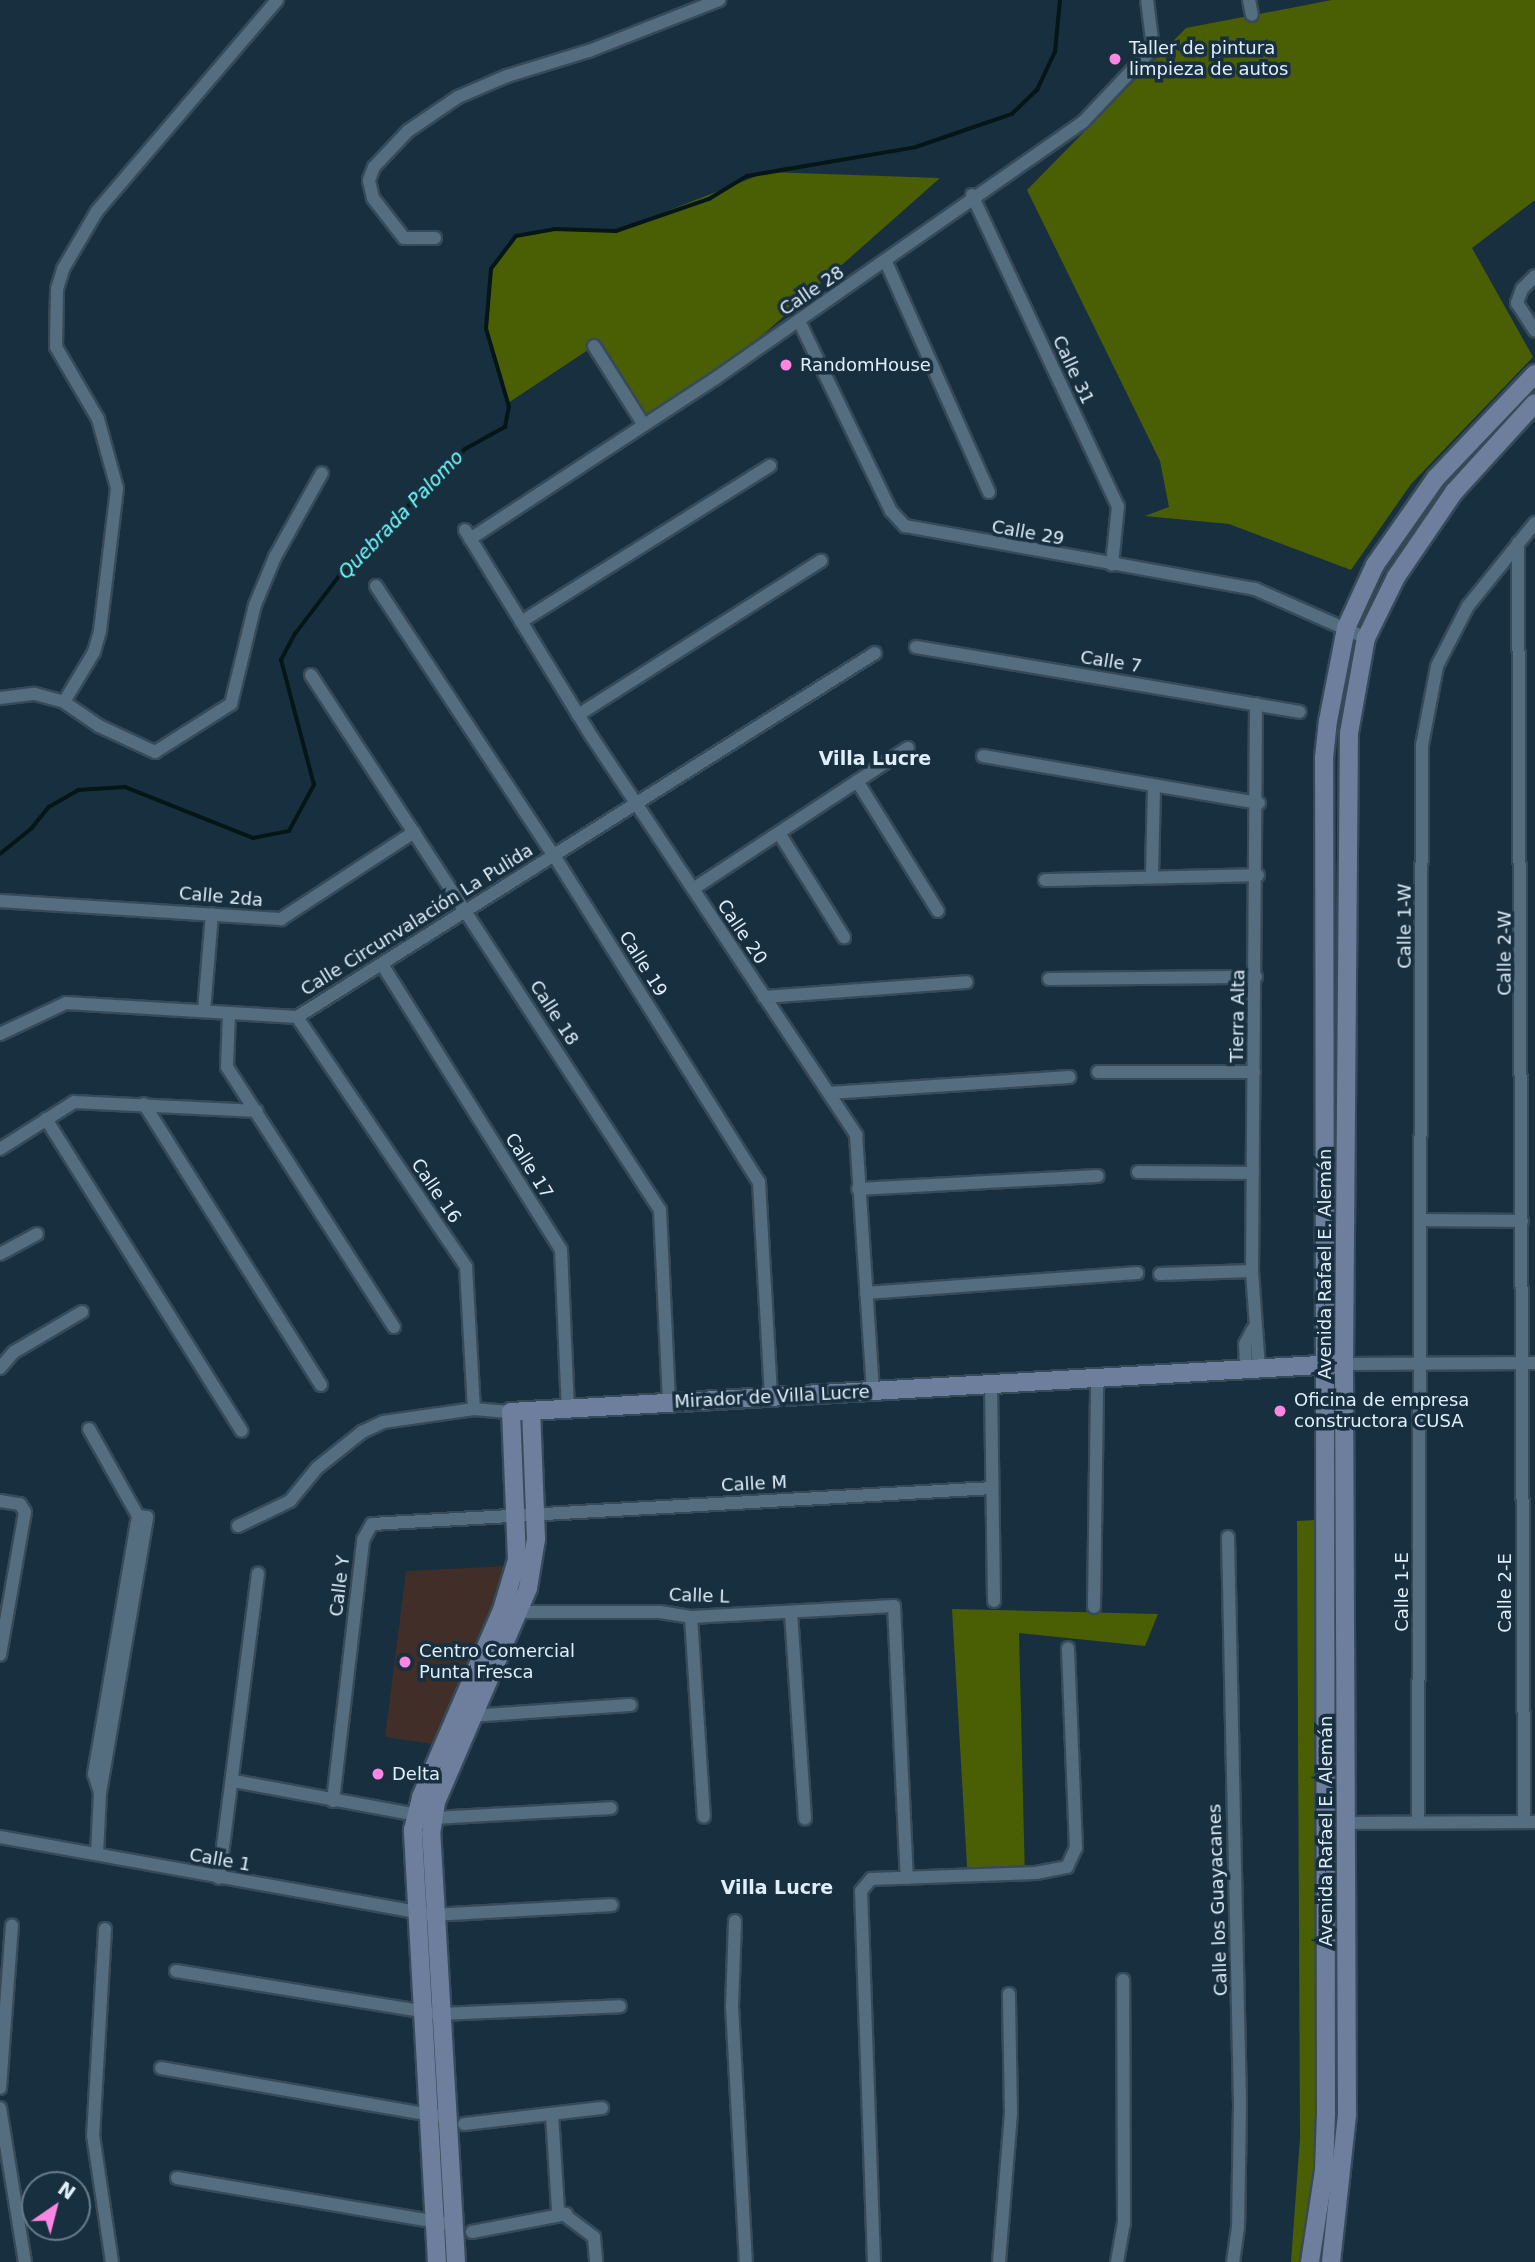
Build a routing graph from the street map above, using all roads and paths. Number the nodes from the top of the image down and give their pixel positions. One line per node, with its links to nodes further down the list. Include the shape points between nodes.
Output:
1 (277, 0): 32 (street, via 97,211 63,269 57,289 56,347 98,419 117,488 100,631 94,652)
2 (719, 0): 7 (street, via 589,51 507,76 458,97 408,131 374,167 369,180 373,198 404,238)
3 (1147, 0): 6 (street, Calle 28, via 1153,48 1083,122)
4 (1249, 0): 5 (street)
5 (1252, 15)
6 (972, 195): 8 (street, Calle 28); 23 (street, Calle 31, via 1118,506)
7 (435, 238)
8 (886, 262): 10 (street, Calle 28); 18 (street)
9 (1535, 276): 11 (street, via 1522,289 1517,303)
10 (799, 321): 15 (street, Calle 28); 23 (street, Calle 29, via 891,511 905,526)
11 (1535, 331)
12 (594, 345): 15 (street)
13 (1535, 374): 26 (main road, Avenida Rafael E. Alemán, via 1470,440 1406,516 1375,565)
14 (1535, 403): 27 (main road, Avenida Rafael E. Alemán, via 1427,528)
15 (644, 425): 20 (street, Calle 28)
16 (770, 466): 25 (street)
17 (321, 473): 32 (street, via 275,557 255,605 231,704 155,752 99,726)
18 (989, 492)
19 (1535, 523): 21 (street, Calle 1-W)
20 (467, 534): 25 (street, Calle 20)
21 (1518, 542): 48 (street, Calle 2-W); 76 (street, Calle 1-W, via 1468,606 1437,666 1422,745)
22 (821, 561): 35 (street)
23 (1112, 565): 26 (street, Calle 29, via 1255,589)
24 (376, 586): 44 (street, Calle 19)
25 (521, 622): 35 (street, Calle 20)
26 (1346, 628): 27 (street, Calle 29); 88 (main road, Avenida Rafael E. Alemán, via 1332,685 1324,758)
27 (1366, 638): 89 (main road, Avenida Rafael E. Alemán, via 1354,691 1346,778)
28 (916, 647): 33 (street, Calle 7)
29 (875, 653): 40 (street, Calle Circunvalación La Pulida)
30 (311, 675): 42 (street, Calle 18)
31 (0, 697): 32 (street, via 35,694)
32 (64, 702)
33 (1256, 704): 34 (street, Calle 7); 41 (street, Tierra Alta)
34 (1300, 712)
35 (578, 715): 40 (street, Calle 20)
36 (908, 748): 38 (street)
37 (983, 756): 39 (street)
38 (857, 781): 43 (street); 52 (street)
39 (1154, 786): 41 (street); 45 (street)
40 (635, 802): 44 (street, Calle Circunvalación La Pulida); 49 (street, Calle 20)
41 (1259, 803): 46 (street, Tierra Alta)
42 (414, 832): 51 (street, Calle 18); 53 (street, Calle 2da, via 281,919)
43 (779, 833): 49 (street); 54 (street)
44 (553, 854): 51 (street, Calle Circunvalación La Pulida); 96 (street, Calle 19, via 759,1182)
45 (1152, 875): 46 (street); 47 (street)
46 (1258, 875): 56 (street, Tierra Alta)
47 (1045, 880)
48 (1529, 886): 77 (street, Calle 2-W)
49 (693, 889): 59 (street, Calle 20)
50 (0, 901): 53 (street, Calle 2da)
51 (467, 911): 55 (street, Calle Circunvalación La Pulida); 97 (street, Calle 18, via 660,1210)
52 (938, 911)
53 (212, 914): 60 (street)
54 (844, 937)
55 (383, 967): 62 (street, Calle Circunvalación La Pulida); 99 (street, Calle 17, via 561,1250)
56 (1256, 977): 57 (street); 65 (street, Tierra Alta)
57 (1049, 979)
58 (966, 982): 59 (street)
59 (764, 997): 67 (street, Calle 20)
60 (204, 1011): 61 (street, Calle Circunvalación La Pulida); 63 (street, Calle Circunvalación La Pulida, via 65,1003)
61 (229, 1013): 62 (street, Calle Circunvalación La Pulida); 69 (street, via 227,1067)
62 (297, 1017): 98 (street, Calle 16, via 466,1267)
63 (0, 1034)
64 (1098, 1072): 65 (street)
65 (1254, 1072): 73 (street, Tierra Alta)
66 (1069, 1077): 67 (street)
67 (828, 1093): 75 (street, Calle 20, via 856,1135)
68 (144, 1104): 69 (street); 70 (street, via 74,1102); 94 (street)
69 (257, 1111): 85 (street)
70 (46, 1119): 71 (street); 103 (street)
71 (0, 1149)
72 (1138, 1172): 73 (street)
73 (1253, 1173): 80 (street, Tierra Alta)
74 (1098, 1176): 75 (street)
75 (858, 1189): 83 (street, Calle 20)
76 (1422, 1220): 77 (street); 86 (street, Calle 1-W)
77 (1522, 1221): 87 (street, Calle 2-W)
78 (37, 1234): 79 (street)
79 (0, 1254)
80 (1252, 1271): 82 (street); 91 (street, Tierra Alta)
81 (1137, 1273): 83 (street)
82 (1160, 1274)
83 (866, 1293): 95 (street, Calle 20)
84 (82, 1312): 90 (street, via 14,1352)
85 (394, 1327)
86 (1421, 1362): 87 (street); 89 (street); 128 (street, Calle 1-E)
87 (1529, 1363): 110 (street, Calle 2-E)
88 (1325, 1364): 89 (main road, Mirador de Villa Lucre); 91 (main road, Mirador de Villa Lucre); 170 (main road, Avenida Rafael E. Alemán, via 1326,2114 1324,2171)
89 (1344, 1364): 130 (main road, Avenida Rafael E. Alemán)
90 (0, 1368)
91 (1252, 1368): 92 (main road, Mirador de Villa Lucre)
92 (1097, 1378): 93 (main road, Mirador de Villa Lucre); 112 (street)
93 (991, 1384): 95 (main road, Mirador de Villa Lucre); 104 (street)
94 (321, 1385)
95 (873, 1391): 96 (main road, Mirador de Villa Lucre)
96 (771, 1397): 97 (main road, Mirador de Villa Lucre)
97 (669, 1403): 99 (main road, Mirador de Villa Lucre)
98 (474, 1409): 101 (street, Mirador de Villa Lucre); 107 (street, Mirador de Villa Lucre, via 383,1422 362,1432 317,1468 290,1501)
99 (568, 1409): 100 (main road, Mirador de Villa Lucre)
100 (531, 1411): 101 (main road, Mirador de Villa Lucre); 106 (main road)
101 (511, 1412): 106 (main road)
102 (89, 1429): 132 (street, via 138,1516 106,1736)
103 (242, 1431)
104 (992, 1488): 106 (street, Calle M); 111 (street)
105 (0, 1501): 117 (street, via 20,1504 25,1512)
106 (526, 1514): 113 (main road, via 525,1561); 122 (street, Calle Y, via 380,1522 366,1530)
107 (238, 1526)
108 (1228, 1537): 169 (street, Calle los Guayacanes, via 1240,2104)
109 (258, 1573): 121 (street)
110 (1529, 1598): 129 (street, Calle 2-E)
111 (994, 1601)
112 (1094, 1606)
113 (510, 1611): 115 (street, Calle L, via 660,1612); 119 (main road); 120 (main road)
114 (791, 1613): 115 (street, Calle L); 127 (street); 134 (street, Calle L, via 894,1606)
115 (691, 1617): 125 (street)
116 (1068, 1648): 134 (street, via 1076,1849 1067,1867 1036,1873)
117 (0, 1655)
118 (631, 1705): 119 (street)
119 (474, 1716): 120 (street); 126 (main road)
120 (455, 1717): 124 (main road)
121 (234, 1781): 122 (street); 133 (street)
122 (332, 1801): 124 (street)
123 (611, 1808): 126 (street)
124 (415, 1815): 126 (street); 136 (main road)
125 (704, 1817)
126 (434, 1818): 137 (main road)
127 (804, 1819)
128 (1418, 1822): 129 (street); 130 (street)
129 (1529, 1822)
130 (1345, 1823): 171 (main road, Avenida Rafael E. Alemán, via 1347,2115)
131 (0, 1837): 132 (street, Calle 1)
132 (97, 1854): 133 (street, Calle 1)
133 (219, 1878): 136 (street, Calle 1)
134 (907, 1878): 166 (street, via 871,1879 861,1891)
135 (612, 1905): 137 (street, Calle 1)
136 (415, 1912): 137 (street, Calle 1); 146 (main road)
137 (433, 1914): 146 (main road)
138 (735, 1921): 165 (street, via 732,2006)
139 (12, 1925): 142 (street)
140 (105, 1929): 161 (street, via 93,2135)
141 (176, 1971): 146 (street)
142 (4, 1975): 147 (street)
143 (1123, 1980): 168 (street, via 1124,2223)
144 (1009, 1994): 167 (street, via 1011,2113)
145 (620, 2006): 146 (street)
146 (432, 2014): 153 (main road); 154 (main road)
147 (1, 2054): 149 (street)
148 (160, 2068): 153 (street)
149 (0, 2088)
150 (0, 2108): 160 (street)
151 (602, 2108): 152 (street)
152 (552, 2114): 154 (street); 156 (street, via 558,2210)
153 (428, 2115): 154 (street); 157 (main road)
154 (456, 2121): 158 (main road)
155 (177, 2178): 157 (street)
156 (566, 2214): 159 (street); 164 (street, via 594,2237)
157 (435, 2222): 158 (street); 162 (main road)
158 (454, 2225): 163 (main road)
159 (472, 2232)
160 (25, 2262)
161 (112, 2262)
162 (437, 2262)
163 (456, 2262)
164 (596, 2262)
165 (746, 2262)
166 (874, 2262)
167 (999, 2262)
168 (1117, 2262)
169 (1233, 2262)
170 (1310, 2262)
171 (1331, 2262)

